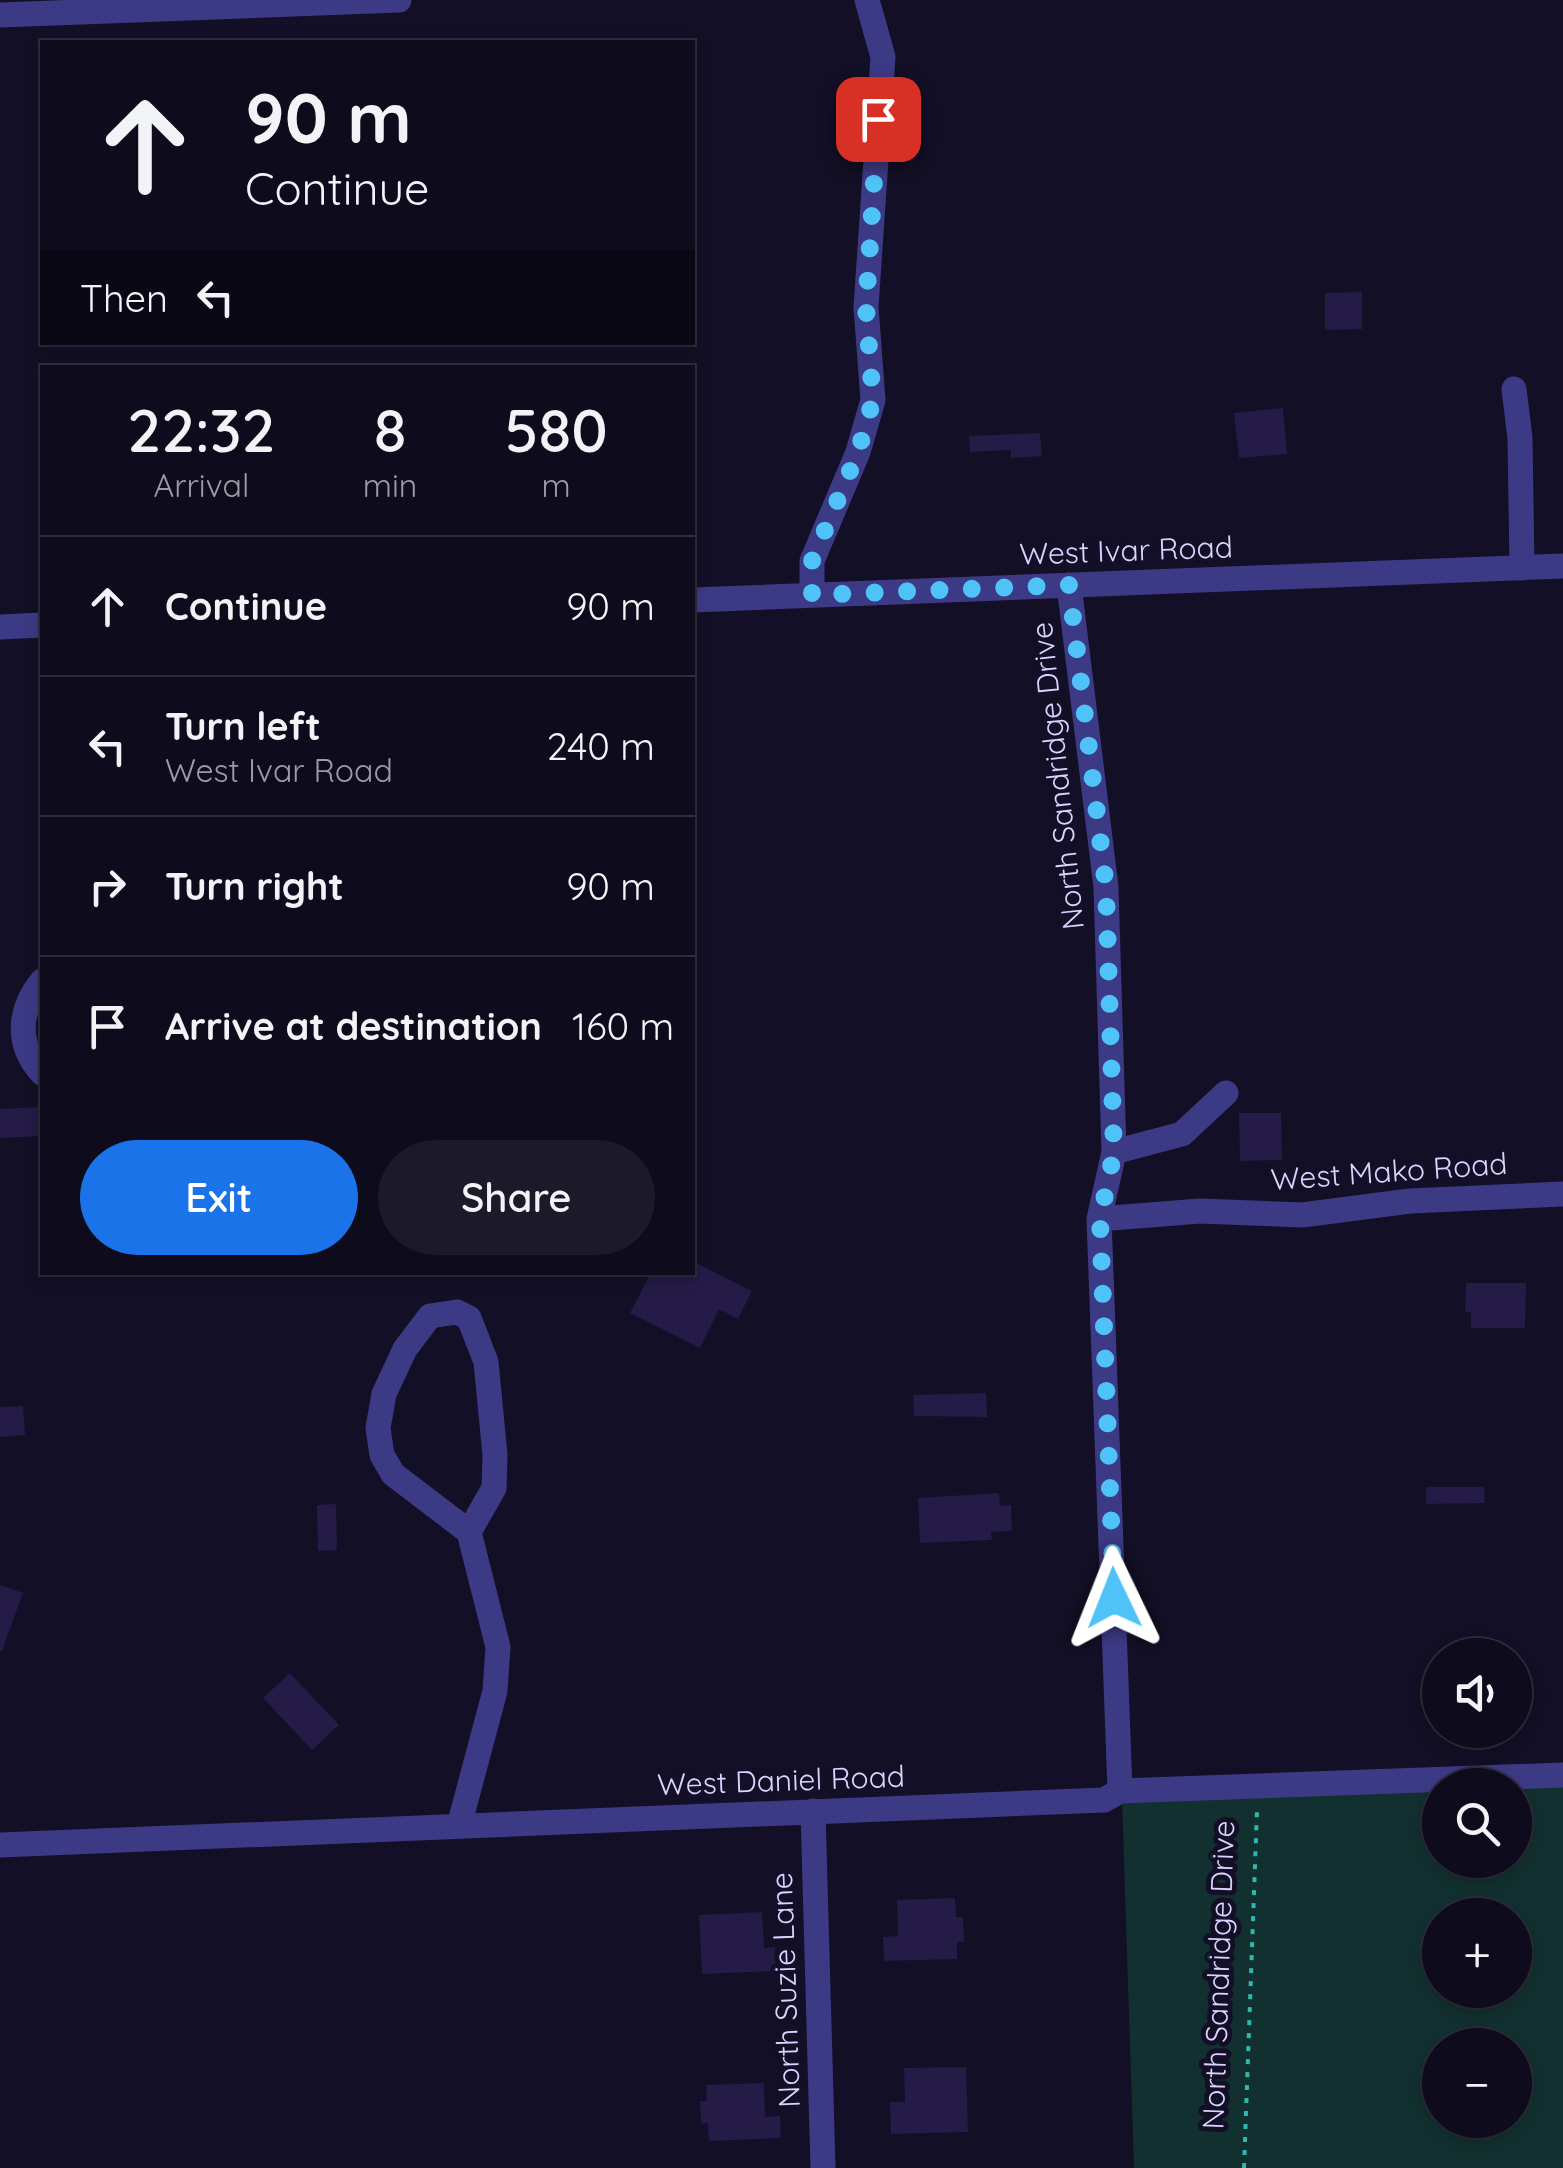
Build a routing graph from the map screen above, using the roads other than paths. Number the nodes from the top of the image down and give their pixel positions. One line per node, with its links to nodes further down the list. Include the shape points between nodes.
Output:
1 (399, 0): 3 (street)
2 (868, 0): 8 (street, via 883,57 866,307 873,400 812,561)
3 (0, 15)
4 (1514, 388): 6 (street)
5 (1563, 566): 6 (street, West Ivar Road)
6 (1522, 568): 7 (street, West Ivar Road)
7 (1069, 585): 8 (street, West Ivar Road); 15 (street, North Sandridge Drive, via 1106,887)
8 (812, 595): 9 (street, West Ivar Road)
9 (695, 600)
10 (40, 625): 11 (street)
11 (0, 626)
12 (40, 984): 13 (street, via 22,1021 24,1042)
13 (40, 1070)
14 (1226, 1094): 15 (street, via 1182,1134)
15 (1114, 1152): 17 (street, North Sandridge Drive)
16 (1563, 1194): 17 (street, West Mako Road, via 1302,1215 1200,1211)
17 (1100, 1219): 20 (street, North Sandridge Drive)
18 (469, 1532): 18 (street, via 494,1488 486,1362 468,1318 444,1311 430,1316 405,1349 384,1394 378,1428 393,1474); 22 (street, via 498,1647 494,1691)
19 (1563, 1775): 20 (street, West Daniel Road)
20 (1120, 1790): 21 (street, West Daniel Road, via 1104,1800)
21 (813, 1811): 22 (street, West Daniel Road); 24 (street, North Suzie Lane)
22 (459, 1826): 23 (street, West Daniel Road)
23 (0, 1844)
24 (823, 2168)

